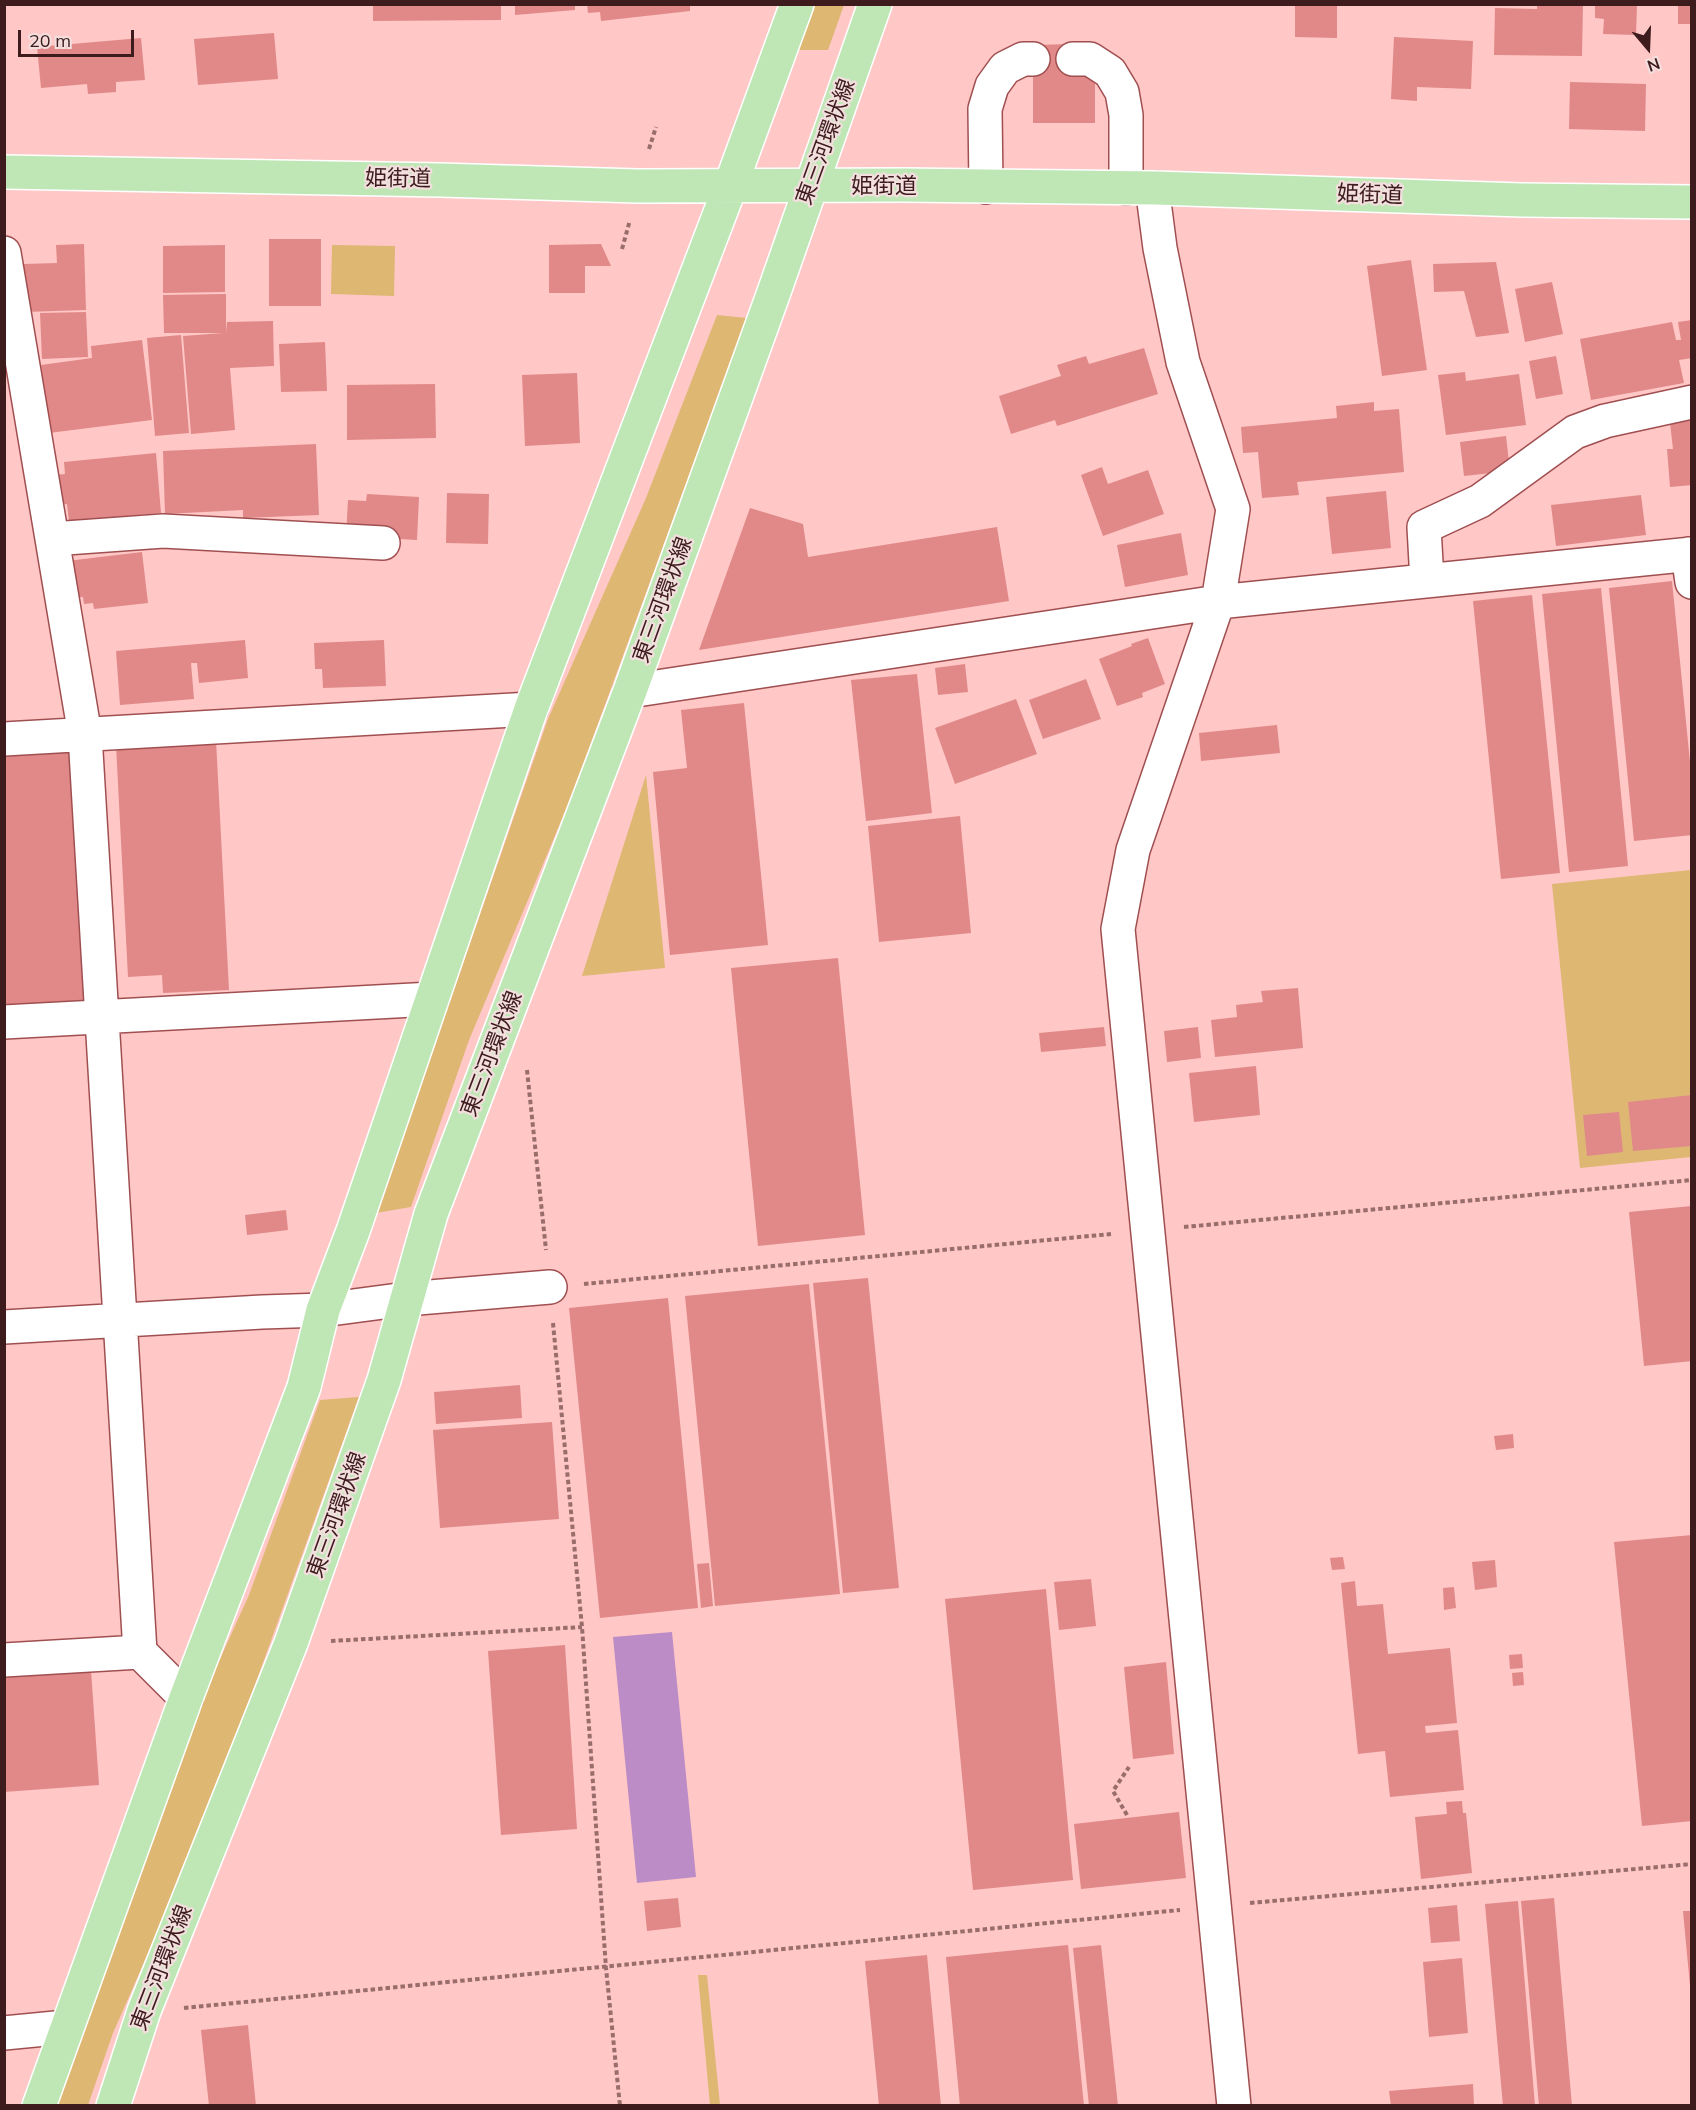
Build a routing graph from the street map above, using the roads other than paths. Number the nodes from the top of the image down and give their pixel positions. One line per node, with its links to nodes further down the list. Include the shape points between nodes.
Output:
1 (797, 4): 6 (main road)
2 (875, 4): 7 (main road, 東三河環状線)
3 (1033, 59): 8 (street, via 1023,59 1005,68 992,86 986,109)
4 (1073, 59): 9 (street, via 1089,59 1110,72 1122,92)
5 (4, 172): 6 (main road, 姫街道)
6 (730, 186): 7 (main road, 姫街道); 19 (main road)
7 (811, 186): 8 (main road, 姫街道); 18 (main road, 東三河環状線)
8 (986, 187): 9 (main road, 姫街道)
9 (1141, 188): 10 (main road, 姫街道); 17 (street, via 1154,202 1183,362 1233,509)
10 (1692, 202)
11 (4, 253): 13 (street)
12 (1692, 402): 16 (street, via 1575,432 1480,501 1424,527)
13 (52, 539): 14 (street, via 163,531); 20 (street)
14 (383, 543)
15 (1690, 563): 16 (street)
16 (1427, 581): 17 (street)
17 (1218, 602): 18 (street); 37 (street, via 1134,850 1118,929)
18 (630, 690): 26 (main road, 東三河環状線, via 431,1214)
19 (531, 709): 20 (street); 22 (main road)
20 (85, 735): 21 (street); 23 (street)
21 (4, 739)
22 (432, 999): 23 (street); 27 (main road)
23 (101, 1016): 24 (street); 28 (street)
24 (4, 1022)
25 (550, 1287): 26 (street)
26 (406, 1299): 27 (street); 36 (main road, 東三河環状線, via 384,1380 291,1643 144,2011)
27 (323, 1310): 28 (street); 32 (main road, via 304,1387)
28 (120, 1320): 29 (street); 30 (street)
29 (4, 1327)
30 (140, 1652): 31 (street); 32 (street)
31 (4, 1660)
32 (186, 1698): 33 (main road)
33 (66, 2027): 34 (street); 35 (main road)
34 (4, 2033)
35 (39, 2106)
36 (113, 2106)
37 (1234, 2106)

